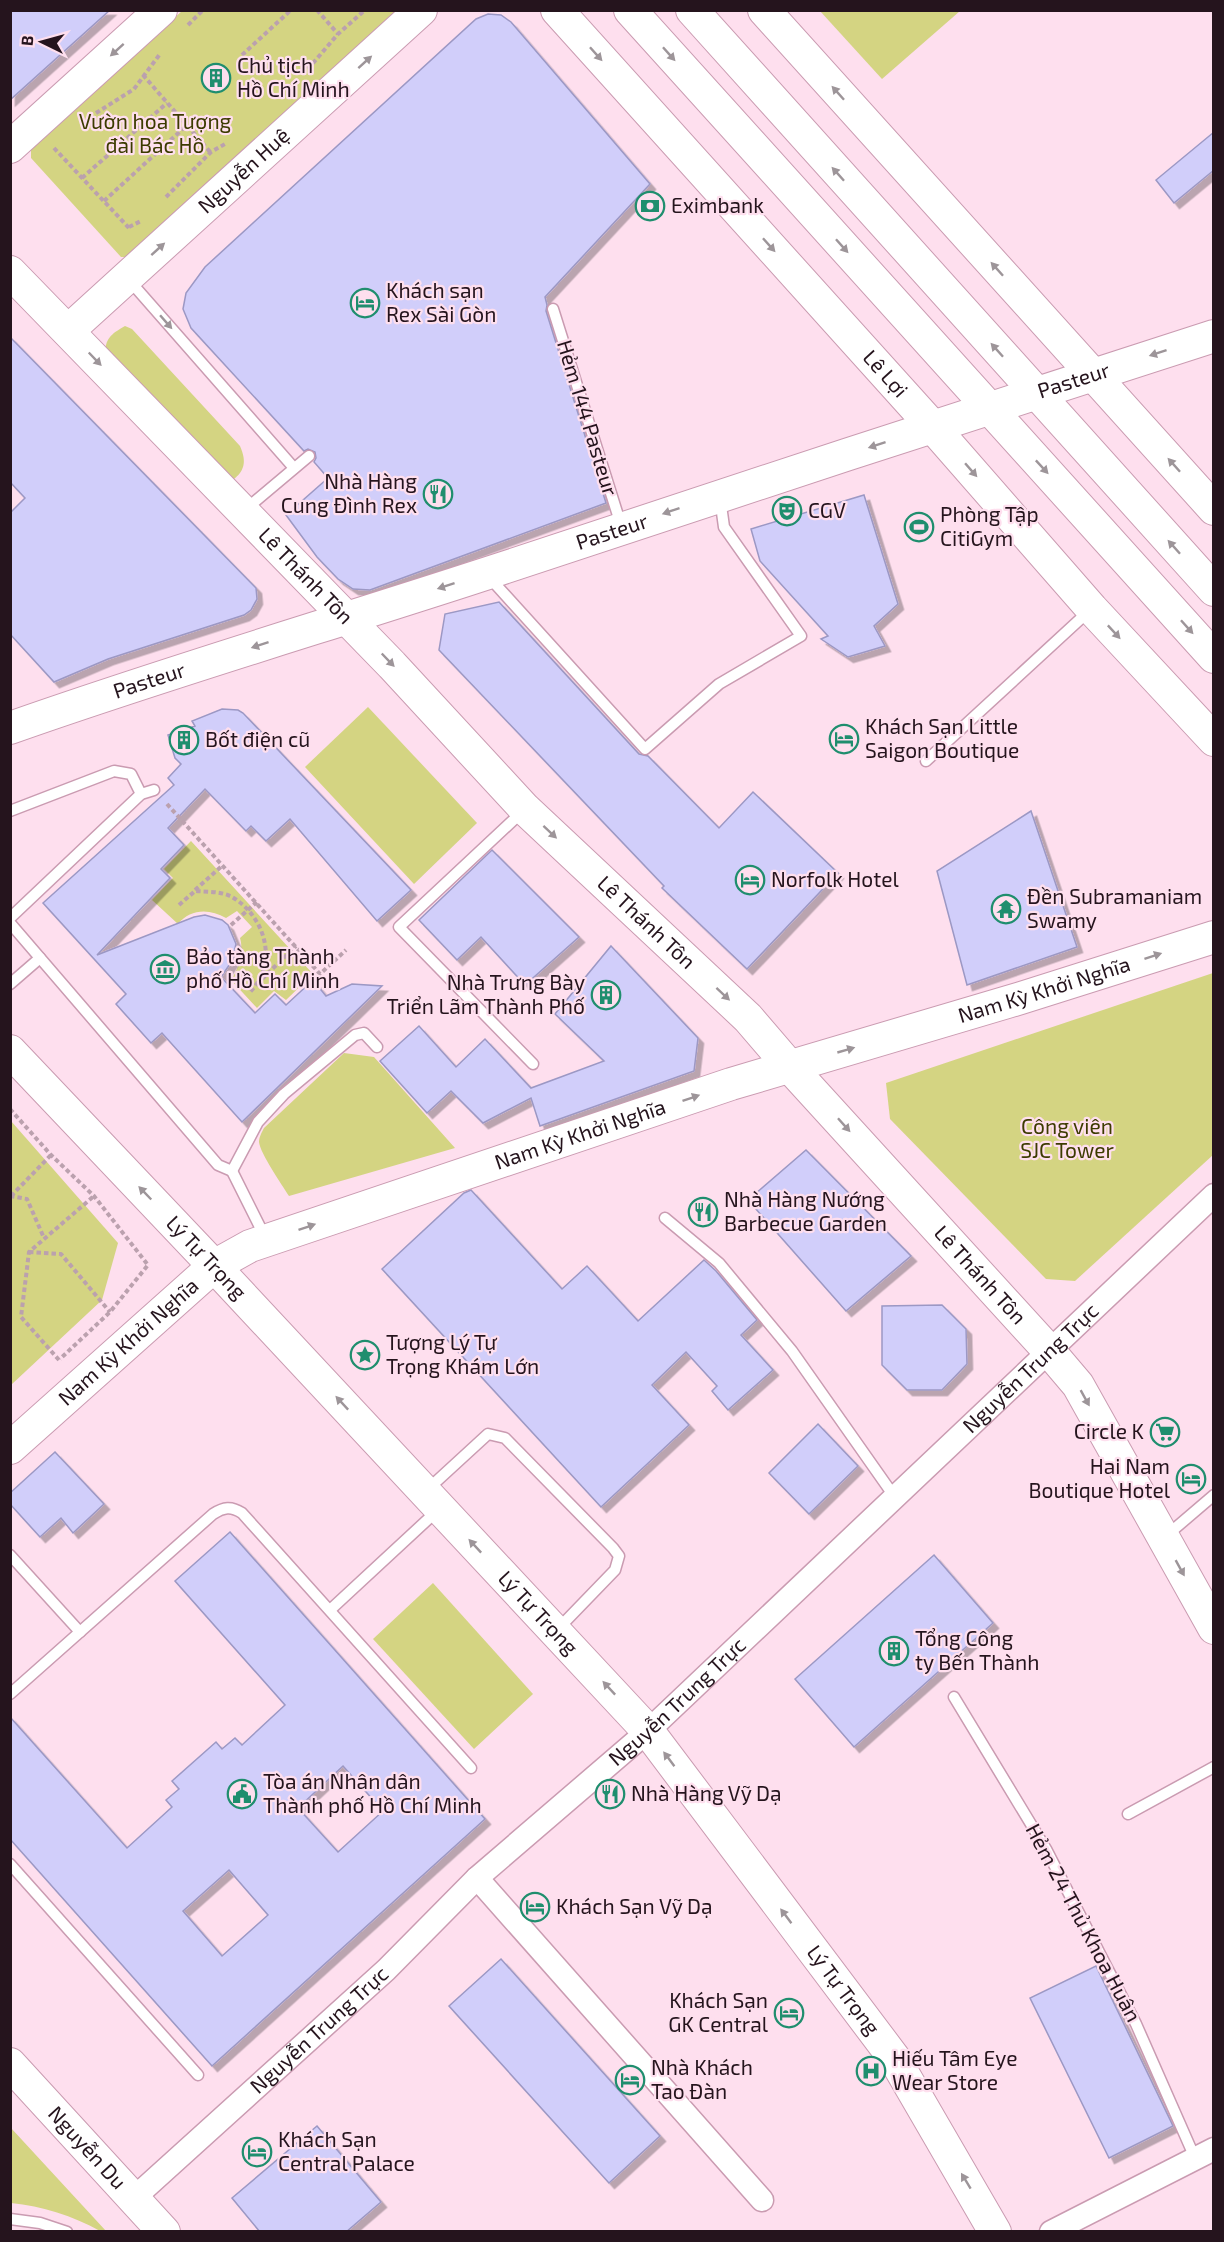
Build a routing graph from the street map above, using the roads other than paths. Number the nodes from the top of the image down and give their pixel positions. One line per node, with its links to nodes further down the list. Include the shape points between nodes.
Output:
1 (161, 10): 7 (street, one-way to 7)
2 (421, 10): 9 (street, Nguyễn Huệ, one-way to 2)
3 (557, 10): 16 (street, Lê Lợi, one-way to 16)
4 (630, 10): 15 (street, one-way to 15)
5 (692, 10): 14 (street, one-way to 5)
6 (764, 10): 13 (street, one-way to 6)
7 (10, 147)
8 (10, 272): 11 (street, Lê Thánh Tôn)
9 (127, 278): 11 (street, Nguyễn Huệ); 18 (lane, one-way to 18)
10 (553, 309): 22 (lane, Hẻm 144 Pasteur)
11 (68, 331): 21 (street, Lê Thánh Tôn, one-way to 21)
12 (1214, 336): 13 (street, Pasteur, one-way to 13)
13 (1093, 374): 14 (street, Pasteur); 20 (street, one-way to 13)
14 (1036, 394): 15 (street, Pasteur); 24 (street, one-way to 14)
15 (988, 408): 16 (street, Pasteur); 27 (street, one-way to 27)
16 (932, 426): 19 (street, Pasteur, one-way to 19); 25 (street, Lê Lợi, one-way to 25)
17 (309, 456): 18 (lane)
18 (294, 468): 21 (lane)
19 (719, 495): 22 (street, Pasteur, one-way to 22); 23 (lane, via 724,527 801,636 719,684 645,749)
20 (1214, 509)
21 (243, 512): 26 (street, Lê Thánh Tôn)
22 (622, 528): 23 (street, Pasteur)
23 (486, 573): 26 (street, Pasteur, one-way to 26)
24 (1214, 590)
25 (1092, 609): 29 (street, Lê Lợi, one-way to 29); 30 (lane)
26 (347, 618): 28 (street, Pasteur, one-way to 28); 33 (street, Lê Thánh Tôn, one-way to 33)
27 (1214, 657)
28 (10, 728)
29 (1214, 740)
30 (927, 761)
31 (154, 790): 32 (lane)
32 (141, 794): 34 (lane, via 131,774 114,771); 35 (lane)
33 (525, 809): 42 (lane, via 399,927); 43 (street, Lê Thánh Tôn, one-way to 43, via 748,1018)
34 (10, 811)
35 (10, 918)
36 (10, 923): 38 (lane)
37 (1214, 937): 43 (street, Nam Kỳ Khởi Nghĩa, one-way to 37)
38 (40, 958): 39 (lane); 44 (lane, via 218,1165)
39 (10, 984)
40 (377, 1047): 44 (lane, via 364,1033 355,1035 284,1095 258,1122)
41 (10, 1051): 48 (street, Lý Tự Trọng, one-way to 41)
42 (532, 1064)
43 (790, 1067): 47 (street, Nam Kỳ Khởi Nghĩa, one-way to 43); 49 (street, Lê Thánh Tôn, one-way to 49)
44 (232, 1171): 47 (lane)
45 (1214, 1195): 49 (street, Nguyễn Trung Trực)
46 (665, 1218): 52 (lane, via 719,1263 792,1351)
47 (267, 1240): 48 (street, Nam Kỳ Khởi Nghĩa)
48 (214, 1266): 50 (street, Nam Kỳ Khởi Nghĩa); 53 (street, Lý Tự Trọng, one-way to 48)
49 (1050, 1352): 52 (street, Nguyễn Trung Trực); 54 (street, Lê Thánh Tôn, one-way to 54, via 1078,1385)
50 (10, 1448)
51 (1214, 1495): 54 (lane)
52 (894, 1496): 62 (street, Nguyễn Trung Trực)
53 (433, 1500): 56 (lane); 58 (street, Lý Tự Trọng, one-way to 53); 58 (lane, via 488,1434 505,1438 613,1548 619,1556 615,1570)
54 (1163, 1539): 57 (street, Lê Thánh Tôn, one-way to 57)
55 (10, 1555): 59 (lane)
56 (330, 1610): 59 (lane, via 242,1513 223,1508); 64 (lane)
57 (1213, 1624)
58 (556, 1631): 62 (street, Lý Tự Trọng, one-way to 58)
59 (80, 1632): 60 (lane)
60 (10, 1694)
61 (954, 1697): 70 (lane, Hẻm 24 Thủ Khoa Huân, via 1046,1849)
62 (648, 1731): 67 (street, Nguyễn Trung Trực); 76 (street, Lý Tự Trọng, one-way to 62, via 894,2058)
63 (1214, 1767): 65 (lane)
64 (471, 1768)
65 (1128, 1814)
66 (10, 1864): 69 (lane)
67 (477, 1878): 71 (street, Nguyễn Trung Trực, via 386,1970); 72 (street)
68 (10, 2064): 71 (street, Nguyễn Du)
69 (198, 2075)
70 (1204, 2154): 77 (street)
71 (134, 2199): 75 (street, Nguyễn Du)
72 (762, 2200)
73 (10, 2219): 74 (lane)
74 (67, 2232)
75 (164, 2232)
76 (995, 2232)
77 (1051, 2232)

